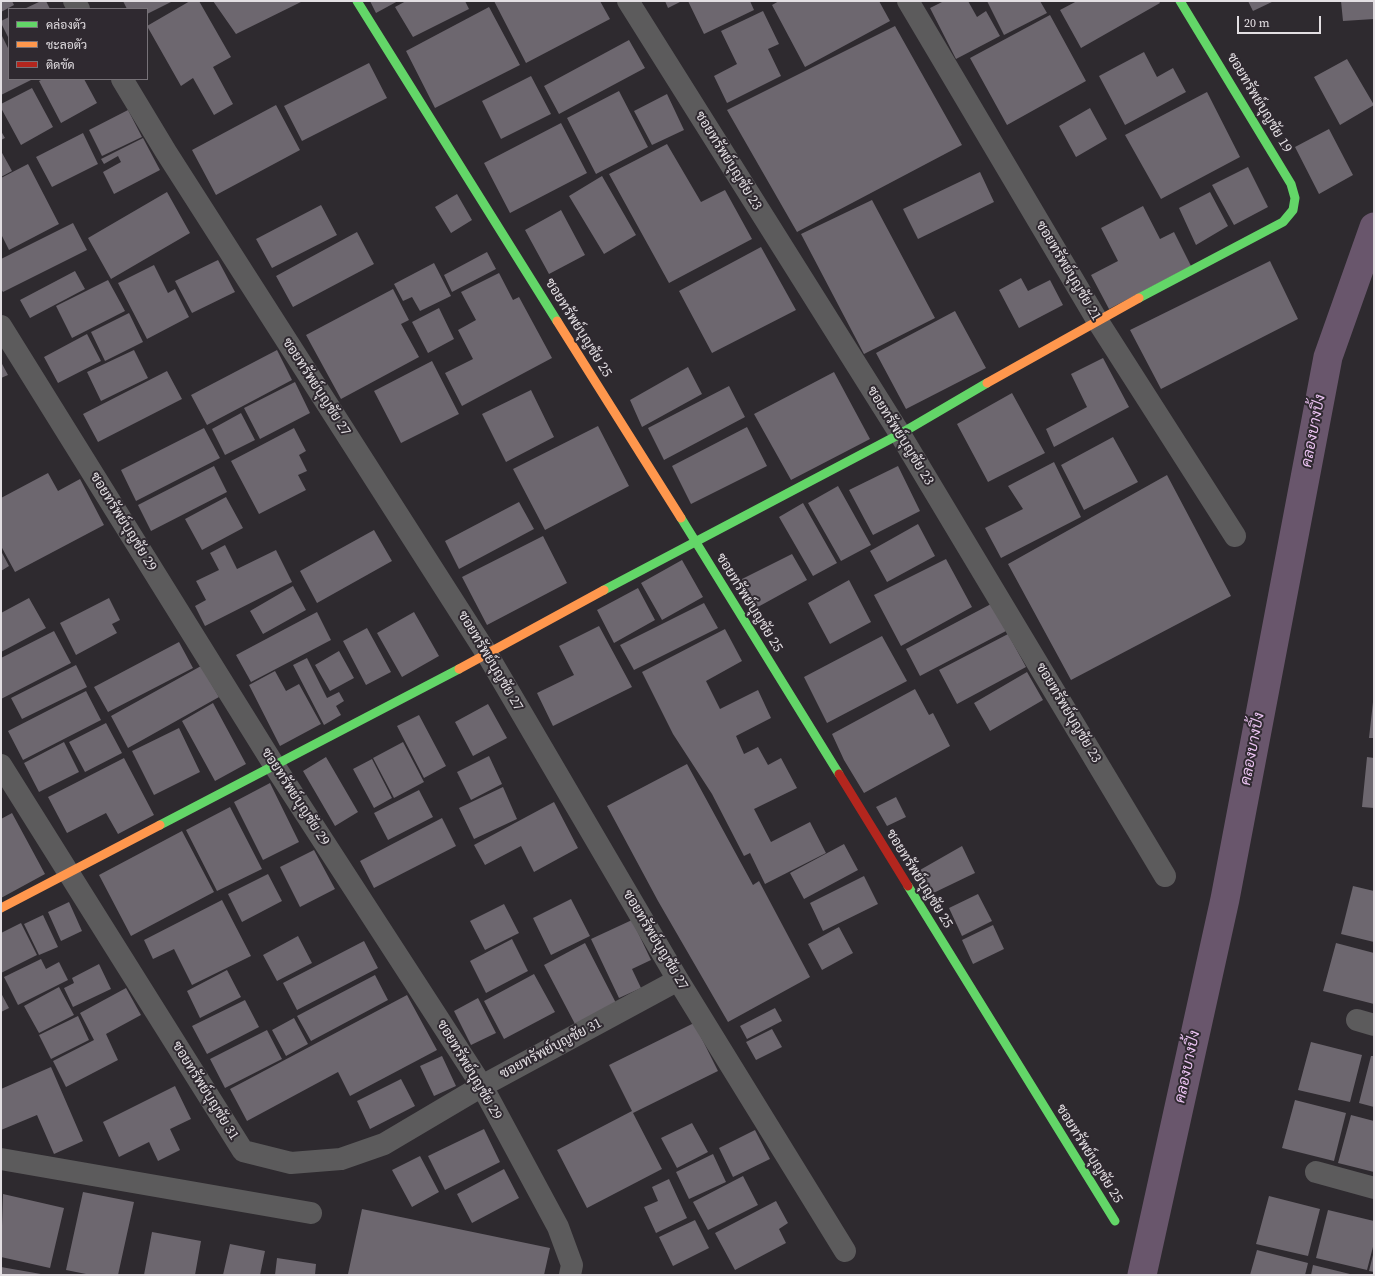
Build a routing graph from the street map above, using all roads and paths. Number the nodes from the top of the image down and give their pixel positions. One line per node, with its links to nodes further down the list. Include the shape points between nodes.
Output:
1 (357, 1): 10 (street, ซอยทรัพย์บุญชัย 25)
2 (628, 1): 8 (street, ซอยทรัพย์บุญชัย 23)
3 (908, 1): 6 (street, ซอยทรัพย์บุญชัย 21)
4 (1180, 1): 6 (street, ซอยทรัพย์บุญชัย 19, via 1291,184 1295,198 1292,210 1282,222)
5 (123, 80): 11 (street, ซอยทรัพย์บุญชัย 27)
6 (1097, 320): 8 (street); 9 (street, ซอยทรัพย์บุญชัย 21)
7 (1, 326): 12 (street, ซอยทรัพย์บุญชัย 29)
8 (900, 434): 10 (street); 15 (street, ซอยทรัพย์บุญชัย 23)
9 (1234, 536)
10 (695, 541): 11 (street); 23 (street, ซอยทรัพย์บุญชัย 25)
11 (487, 654): 12 (street); 17 (street, ซอยทรัพย์บุญชัย 27)
12 (274, 764): 14 (street); 18 (street, ซอยทรัพย์บุญชัย 29)
13 (1, 765): 14 (street, ซอยทรัพย์บุญชัย 31)
14 (68, 872): 16 (street); 18 (street, ซอยทรัพย์บุญชัย 31, via 243,1151 291,1163 341,1160 384,1144)
15 (1165, 876)
16 (1, 908)
17 (678, 980): 18 (street, ซอยทรัพย์บุญชัย 31); 24 (street, ซอยทรัพย์บุญชัย 27)
18 (482, 1086): 25 (street, ซอยทรัพย์บุญชัย 29, via 558,1227 572,1265)
19 (1, 1159): 22 (street)
20 (1316, 1172): 21 (street)
21 (1374, 1188)
22 (311, 1213)
23 (1115, 1221)
24 (845, 1251)
25 (570, 1275)

